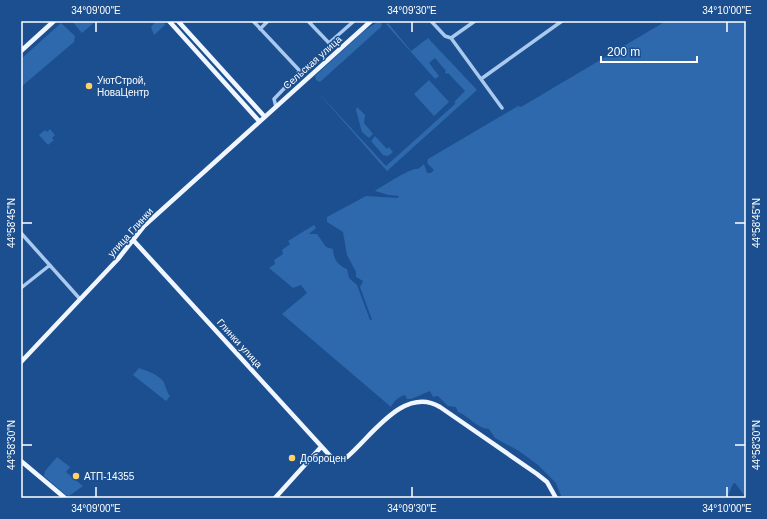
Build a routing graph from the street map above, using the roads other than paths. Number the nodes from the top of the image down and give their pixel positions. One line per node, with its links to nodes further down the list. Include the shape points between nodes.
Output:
1 (54, 21): 14 (main road)
2 (169, 21): 19 (main road)
3 (178, 21): 18 (main road)
4 (253, 21): 12 (street)
5 (268, 21): 12 (street)
6 (308, 21): 7 (street, via 329,43)
7 (354, 21)
8 (371, 21): 16 (main road, Сельская улица)
9 (431, 21): 13 (street, via 445,36)
10 (475, 21): 13 (street)
11 (562, 21): 15 (street)
12 (260, 29): 16 (street, via 299,70 274,99)
13 (451, 38): 15 (street)
14 (21, 51)
15 (481, 79): 17 (street)
16 (276, 106): 18 (main road, Сельская улица)
17 (502, 108)
18 (264, 116): 19 (main road, улица Глинки)
19 (259, 121): 21 (main road, улица Глинки, via 144,226)
20 (21, 233): 22 (street)
21 (134, 241): 24 (main road, улица Глинки); 26 (main road, Глинки улица)
22 (50, 265): 23 (street); 24 (street)
23 (21, 288)
24 (80, 299): 25 (main road, улица Глинки)
25 (21, 362)
26 (320, 447): 29 (main road); 30 (main road, Глинки улица, via 332,458 339,460 347,457 397,410 413,402 426,402 440,407 537,474 547,482)
27 (21, 461): 28 (main road)
28 (65, 498)
29 (275, 498)
30 (556, 498)

